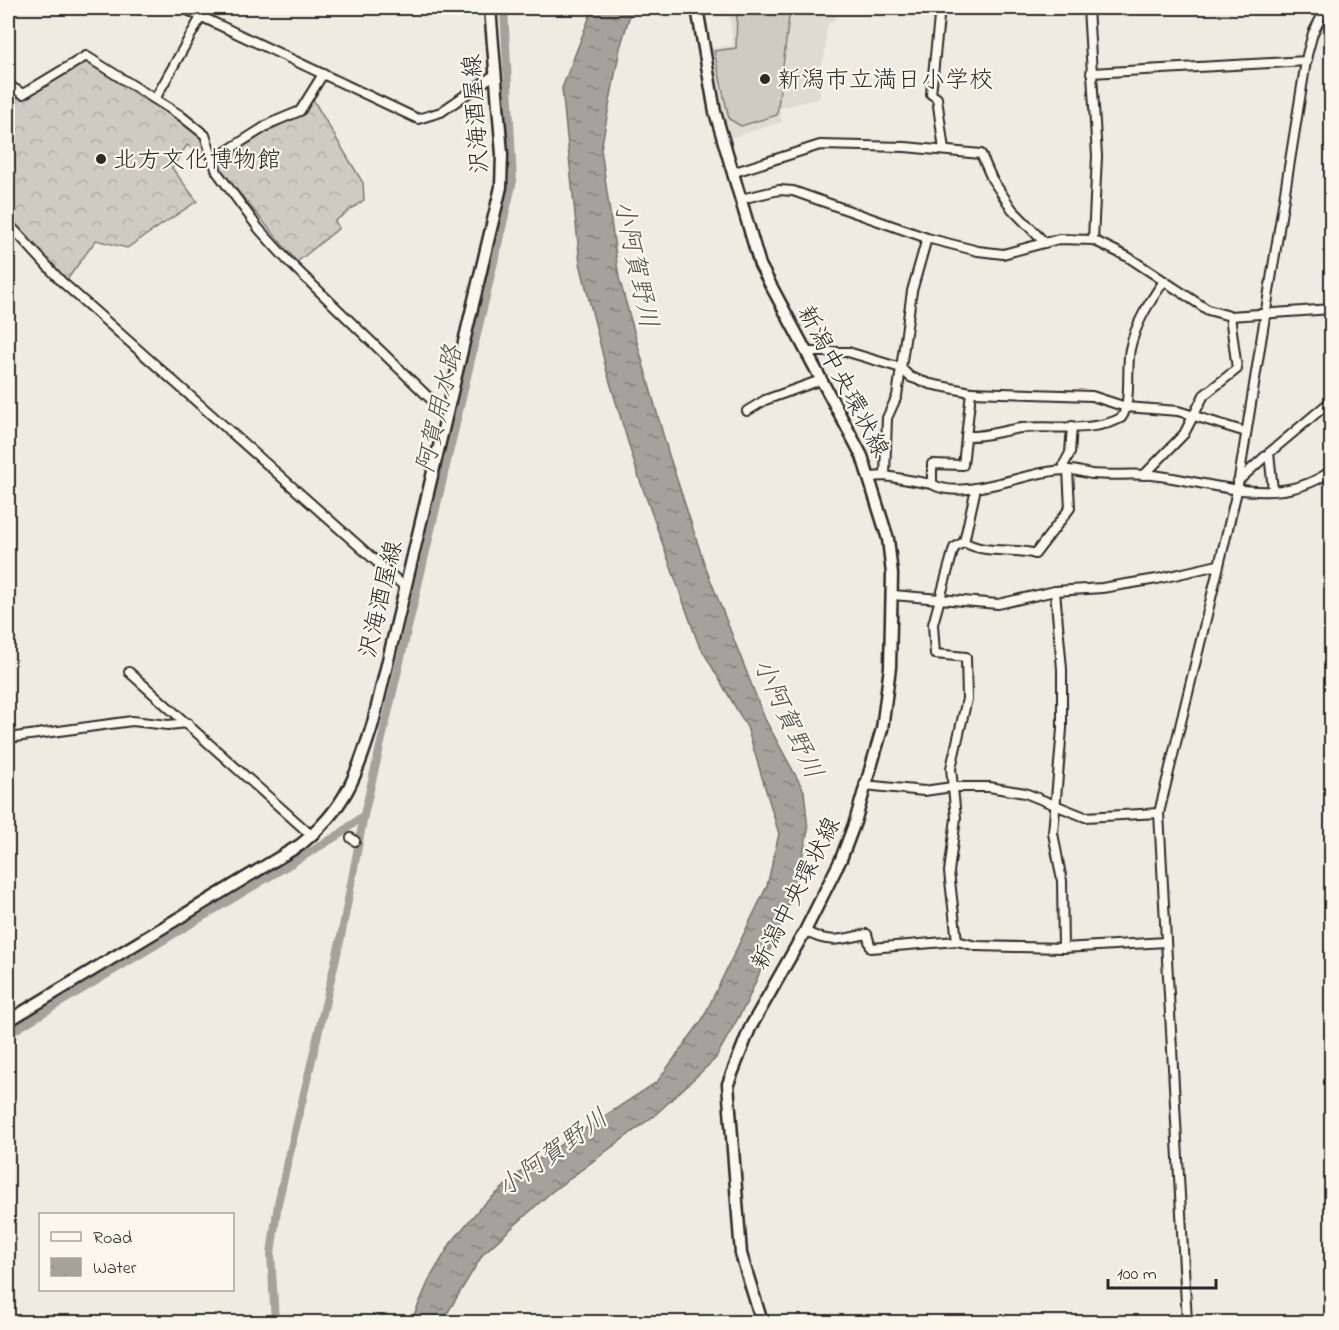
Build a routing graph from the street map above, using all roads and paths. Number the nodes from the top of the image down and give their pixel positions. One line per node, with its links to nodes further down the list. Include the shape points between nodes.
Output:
1 (183, 8): 9 (street)
2 (206, 8): 9 (street)
3 (490, 8): 13 (main road, 沢海酒屋線)
4 (697, 8): 18 (main road, 新潟中央環状線, via 715,112)
5 (940, 8): 16 (street, via 931,94 937,98)
6 (1061, 8): 7 (street)
7 (1088, 8): 11 (street)
8 (1326, 8): 10 (street, via 1313,33)
9 (202, 16): 12 (street); 15 (street)
10 (1306, 61): 11 (street); 26 (street)
11 (1091, 73): 22 (street, via 1097,156)
12 (323, 74): 13 (street, via 418,119 441,112); 17 (street, via 300,111 271,123)
13 (494, 75): 35 (main road, 沢海酒屋線, via 502,154 501,187)
14 (8, 85): 15 (street, via 23,94 86,56)
15 (155, 99): 17 (street, via 205,135)
16 (944, 150): 18 (street, via 820,145); 23 (street, via 981,154 1012,209)
17 (214, 159): 35 (street, via 218,172 259,229 288,261)
18 (735, 172): 19 (main road, 新潟中央環状線)
19 (741, 199): 21 (street, via 779,190 793,192); 28 (main road, 新潟中央環状線, via 760,265)
20 (8, 223): 53 (street, via 62,281)
21 (927, 238): 23 (street, via 1003,254); 29 (street, via 912,291)
22 (1093, 240): 23 (street, via 1070,237); 24 (street)
23 (1045, 243)
24 (1164, 281): 27 (street, via 1208,310); 33 (street, via 1136,328)
25 (1332, 309): 26 (street)
26 (1266, 314): 27 (street); 38 (street)
27 (1230, 316): 36 (street, via 1237,369 1208,391)
28 (807, 352): 29 (street, via 848,352); 30 (main road, 新潟中央環状線)
29 (901, 368): 31 (street, via 930,384); 44 (street, via 897,396 887,418)
30 (821, 380): 34 (street, via 765,400); 45 (main road, 新潟中央環状線)
31 (971, 392): 33 (street, via 1068,393); 39 (street)
32 (1332, 400): 40 (street)
33 (1126, 407): 36 (street); 37 (street, via 1124,415 1116,421)
34 (747, 411)
35 (446, 414): 53 (main road, 沢海酒屋線)
36 (1194, 415): 38 (street); 43 (street, via 1184,434)
37 (1072, 426): 39 (street); 41 (street)
38 (1246, 432): 46 (street)
39 (966, 436): 47 (street, via 963,465 932,464)
40 (1269, 453): 46 (street); 49 (street)
41 (1066, 470): 43 (street); 48 (street); 51 (street, via 1070,508 1035,554 996,552)
42 (1332, 471): 49 (street, via 1305,485)
43 (1144, 475): 50 (street)
44 (885, 476): 45 (street); 47 (street)
45 (870, 477): 55 (main road, 新潟中央環状線, via 888,538)
46 (1238, 481): 50 (street)
47 (932, 484): 48 (street, via 938,488)
48 (976, 488): 51 (street)
49 (1273, 490): 50 (street)
50 (1236, 491): 52 (street)
51 (964, 542): 56 (street, via 954,548)
52 (1218, 565): 54 (street, via 1102,588); 63 (street)
53 (405, 587): 64 (main road, 沢海酒屋線, via 358,773 345,798)
54 (1055, 591): 56 (street, via 998,604); 62 (street, via 1062,669 1062,729)
55 (893, 595): 56 (street); 60 (main road, 新潟中央環状線, via 882,729)
56 (941, 600): 61 (street, via 933,624 935,654 966,657 969,687 951,768)
57 (129, 672): 58 (street)
58 (188, 723): 59 (street, via 132,721); 64 (street)
59 (9, 736)
60 (864, 785): 61 (street, via 924,791); 65 (main road, 新潟中央環状線, via 841,859)
61 (952, 787): 62 (street, via 989,787 1025,793); 66 (street, via 956,818 949,872)
62 (1054, 805): 63 (street, via 1085,818); 68 (street, via 1053,833 1062,881)
63 (1159, 813): 67 (street)
64 (311, 835): 69 (main road, 沢海酒屋線)
65 (805, 931): 66 (street, via 831,941 867,934 871,948); 70 (main road, 新潟中央環状線, via 750,1028 728,1084 741,1254)
66 (957, 942): 68 (street)
67 (1166, 942): 68 (street); 71 (street)
68 (1063, 948)
69 (8, 1021)
70 (762, 1323)
71 (1187, 1323)

